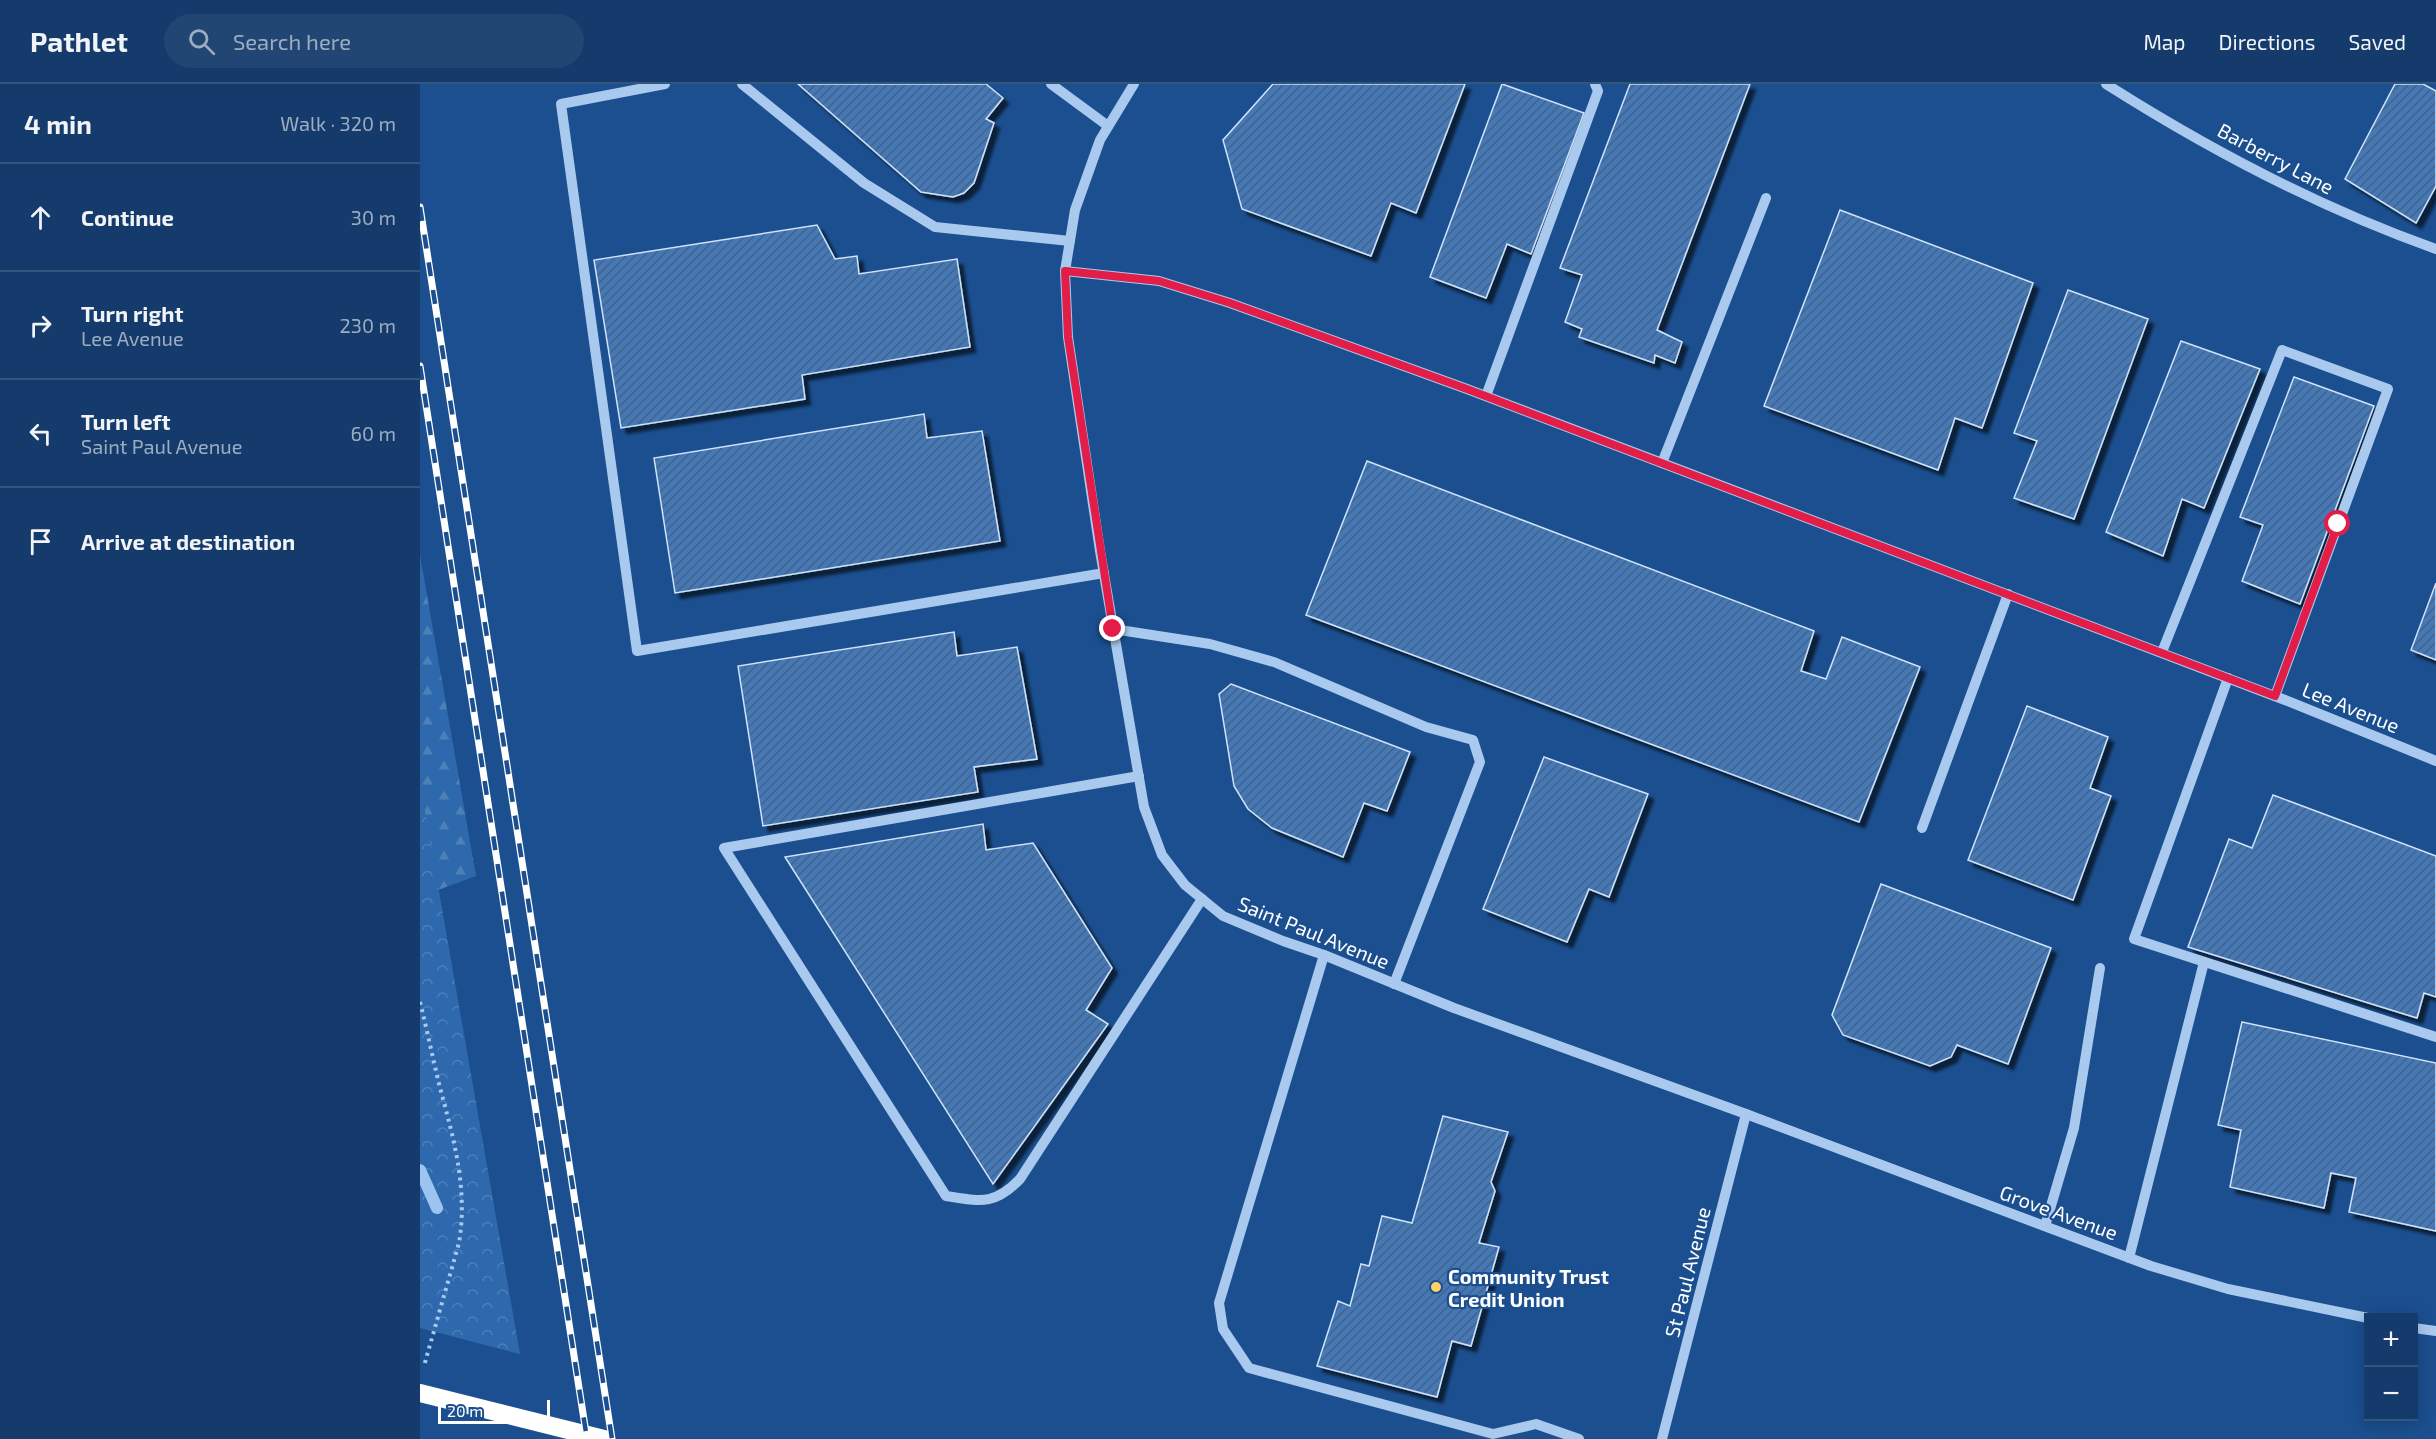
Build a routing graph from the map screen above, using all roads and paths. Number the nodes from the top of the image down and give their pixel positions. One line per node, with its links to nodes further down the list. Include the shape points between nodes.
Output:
1 (665, 84): 14 (street, via 561,104 637,651)
2 (742, 84): 9 (street, via 864,183 935,227)
3 (1051, 84): 7 (street)
4 (1134, 84): 7 (street, Saint Paul Avenue)
5 (1595, 84): 12 (street, via 1598,91)
6 (2106, 84): 10 (street, Barberry Lane, via 2304,196)
7 (1108, 126): 9 (street, Saint Paul Avenue, via 1075,210)
8 (1766, 198): 13 (street)
9 (1070, 241): 11 (street, Saint Paul Avenue)
10 (2436, 249)
11 (1065, 271): 12 (street, Lee Avenue, via 1159,281); 14 (street, Saint Paul Avenue, via 1068,337)
12 (1486, 396): 13 (street, Lee Avenue)
13 (1662, 463): 15 (street, Lee Avenue)
14 (1104, 573): 16 (street, Saint Paul Avenue)
15 (2008, 594): 17 (street, Lee Avenue); 22 (street)
16 (1113, 629): 21 (street, Saint Paul Avenue); 27 (street, via 1210,644 1274,662 1426,727 1473,740 1480,762)
17 (2162, 652): 18 (street, Lee Avenue); 19 (street, via 2282,350 2388,389)
18 (2228, 678): 19 (street, Lee Avenue); 25 (street, via 2134,939)
19 (2275, 696): 20 (street, Lee Avenue)
20 (2436, 761)
21 (1139, 776): 23 (street, Saint Paul Avenue, via 1144,807 1162,855 1185,885); 23 (street, via 724,848 946,1196 979,1201 1006,1194 1020,1179)
22 (1922, 828)
23 (1203, 899): 24 (street, Saint Paul Avenue, via 1223,916)
24 (1324, 955): 27 (street, Saint Paul Avenue); 39 (street, via 1219,1303 1223,1329 1249,1368 1493,1434 1536,1424)
25 (2204, 962): 29 (street); 32 (street)
26 (2100, 968): 31 (street, via 2073,1128)
27 (1394, 984): 30 (street, Saint Paul Avenue)
28 (420, 1002): 36 (path, via 451,1122 462,1191 462,1224 453,1268)
29 (2436, 1037)
30 (1746, 1114): 31 (street, Grove Avenue); 40 (street, St Paul Avenue)
31 (2045, 1226): 32 (street, Grove Avenue)
32 (2129, 1258): 33 (street, Grove Avenue, via 2228,1288)
33 (2364, 1317)
34 (2418, 1329): 35 (street)
35 (2436, 1331)
36 (423, 1369)
37 (420, 1393): 38 (highway)
38 (604, 1439)
39 (1579, 1439)
40 (1662, 1439)

